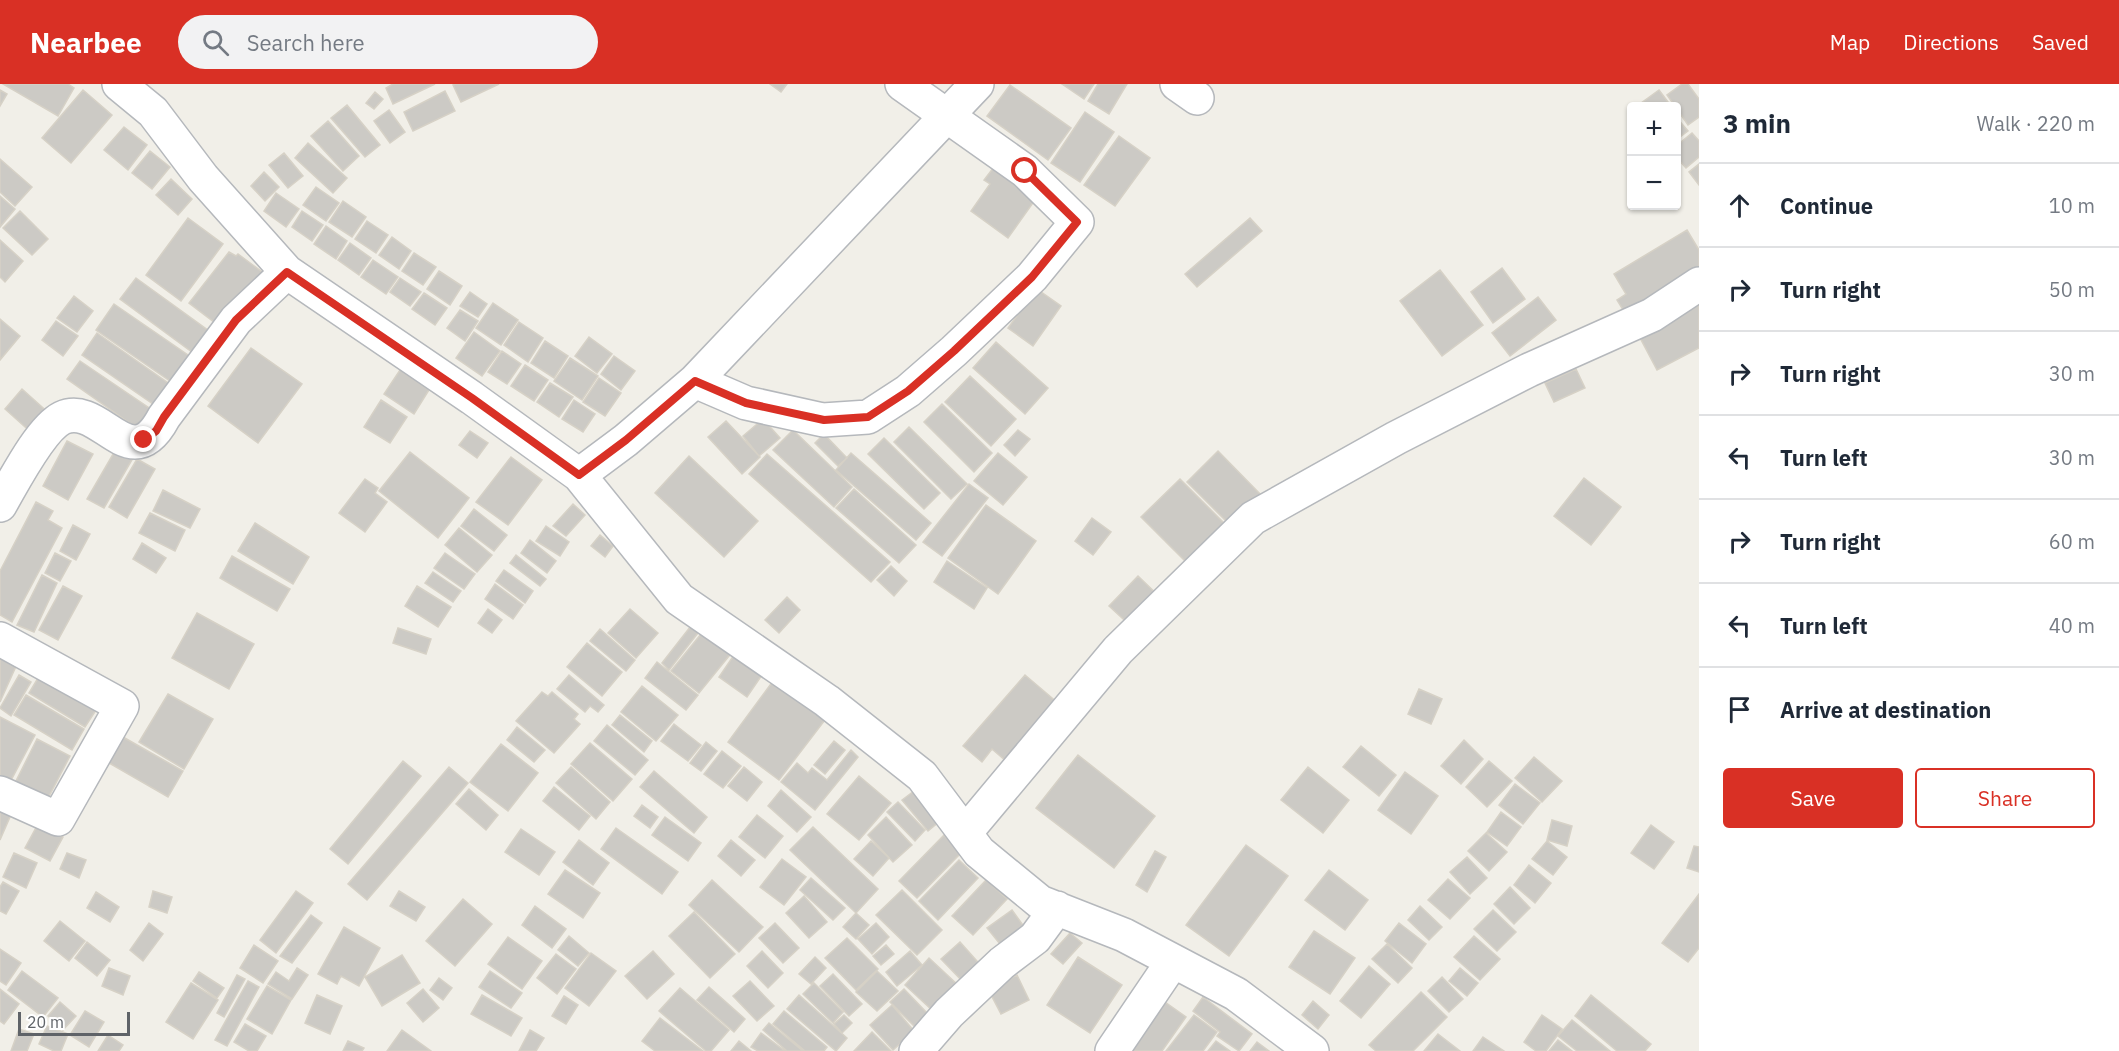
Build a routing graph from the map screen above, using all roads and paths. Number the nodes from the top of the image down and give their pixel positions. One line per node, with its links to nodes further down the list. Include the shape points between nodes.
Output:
1 (119, 84): 5 (street, via 153,112 203,178)
2 (902, 84): 4 (street)
3 (977, 84): 4 (street)
4 (947, 115): 7 (street); 7 (street, via 1025,171 1077,222 1032,277 908,391 868,417 824,420 746,403)
5 (287, 272): 8 (street); 9 (street, via 236,320 156,431 144,440 134,441 112,434 86,417 62,418 37,444)
6 (1699, 284): 12 (street, via 1652,315 1509,380 1253,518 1118,650)
7 (695, 381): 8 (street)
8 (579, 475): 12 (street, via 679,599 827,701 922,776)
9 (0, 505)
10 (0, 639): 11 (street, via 122,706 58,819)
11 (0, 793)
12 (965, 833): 13 (street, via 979,852 1040,902)
13 (1057, 908): 14 (street, via 1124,935); 15 (street, via 1035,938 994,970)
14 (1173, 961): 16 (street); 17 (street, via 1236,994)
15 (915, 1051)
16 (1112, 1051)
17 (1312, 1051)

